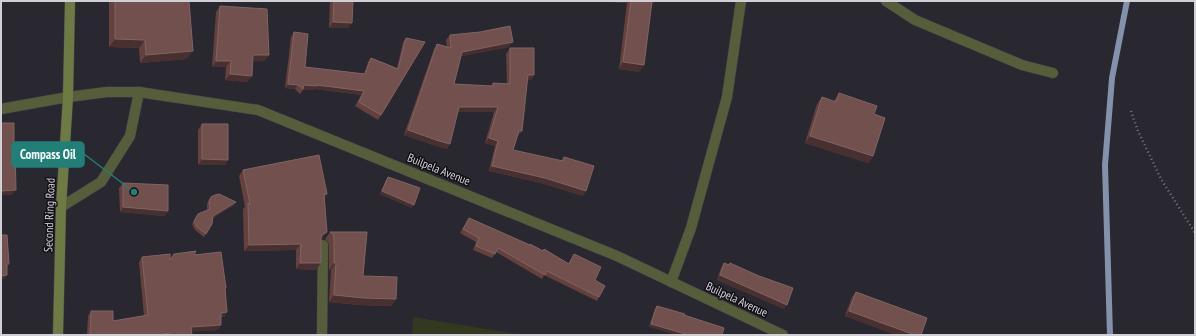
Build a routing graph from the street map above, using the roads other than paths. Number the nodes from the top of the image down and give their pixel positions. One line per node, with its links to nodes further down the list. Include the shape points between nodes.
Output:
1 (70, 1): 6 (main road, Second Ring Road)
2 (741, 1): 10 (street, via 727,97 691,228)
3 (886, 1): 4 (street, via 915,20 1022,65)
4 (1053, 73)
5 (138, 92): 6 (street, Builpela Avenue, via 107,92); 8 (street, via 130,136 101,182); 10 (street, Builpela Avenue, via 258,110 617,256)
6 (68, 97): 7 (street, Builpela Avenue); 8 (main road, Second Ring Road)
7 (1, 109)
8 (61, 207): 11 (main road, Second Ring Road)
9 (323, 245): 12 (street)
10 (671, 282): 13 (street, Builpela Avenue)
11 (58, 335)
12 (322, 335)
13 (783, 335)

